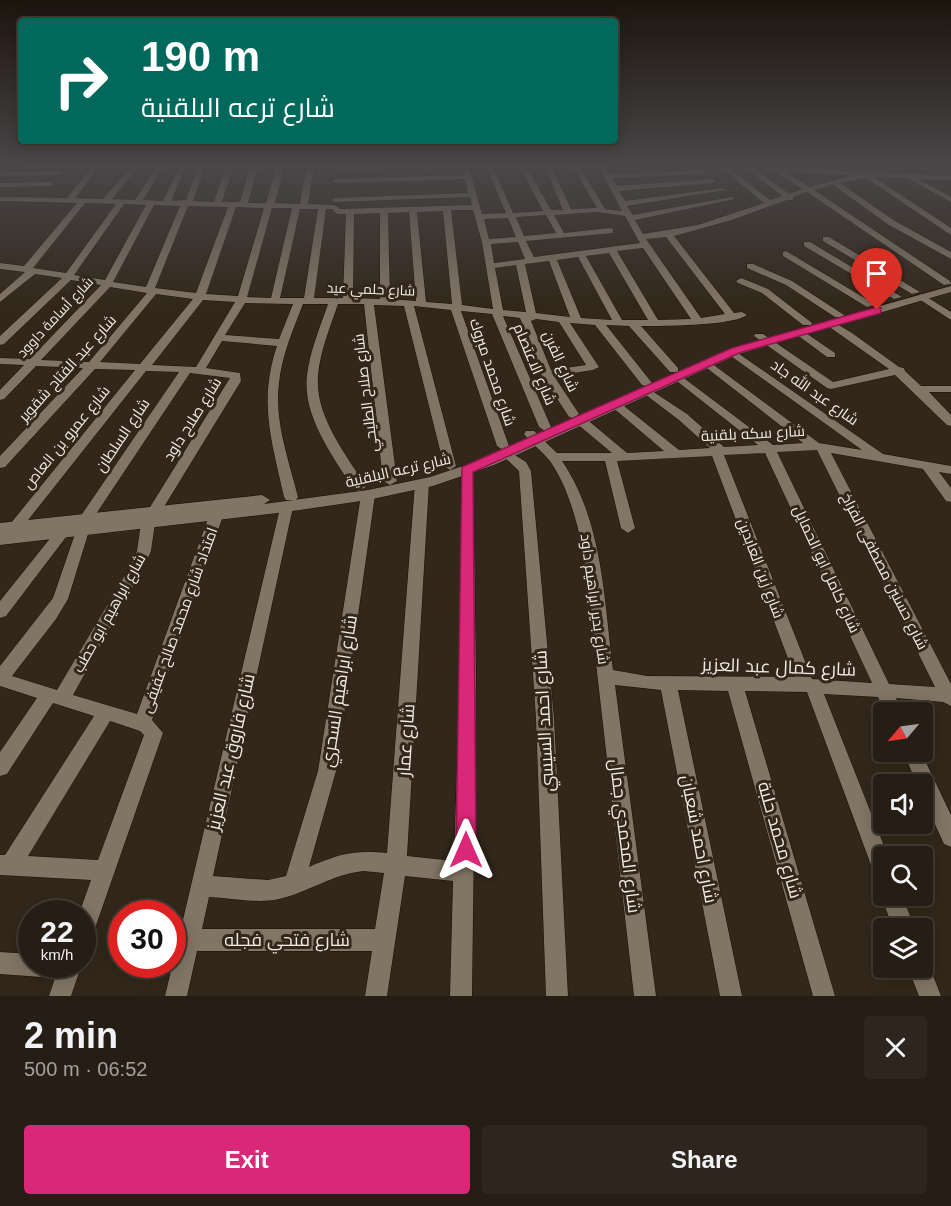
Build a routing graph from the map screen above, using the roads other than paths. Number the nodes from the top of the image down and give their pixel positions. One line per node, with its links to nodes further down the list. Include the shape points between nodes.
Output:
1 (73, 213): 49 (street)
2 (113, 213): 50 (street)
3 (146, 213): 53 (street, شارع أسامة داوود)
4 (183, 213): 56 (street, شارع عبد الفتاح شقوير)
5 (229, 213): 58 (street, شارع عمرو بن العاص)
6 (267, 213): 61 (street, شارع السلطان)
7 (298, 213): 62 (street)
8 (321, 213): 63 (street)
9 (350, 213): 65 (street)
10 (384, 213): 67 (street)
11 (413, 213): 69 (street)
12 (447, 213): 71 (street, شارع محمد مبروك)
13 (479, 213): 27 (street, شارع الاعتصام)
14 (538, 213): 25 (street)
15 (546, 213): 32 (street)
16 (548, 213): 28 (street)
17 (576, 213): 28 (street)
18 (596, 213): 28 (street)
19 (618, 213): 26 (street)
20 (644, 213): 26 (street)
21 (740, 213): 31 (street)
22 (841, 213): 54 (street)
23 (879, 213): 42 (street)
24 (925, 213): 30 (street)
25 (512, 215): 27 (street); 33 (street)
26 (629, 216): 35 (street)
27 (480, 217): 36 (street, شارع الاعتصام)
28 (581, 222): 29 (street); 32 (street); 38 (street)
29 (610, 231)
30 (951, 232)
31 (668, 234): 35 (street); 78 (street, شارع حلمي عيد, via 737,316)
32 (556, 236): 33 (street); 41 (street)
33 (522, 238): 36 (street); 44 (street)
34 (826, 239): 57 (street)
35 (643, 241): 38 (street); 78 (street)
36 (486, 242): 47 (street, شارع الاعتصام)
37 (807, 244): 59 (street)
38 (607, 250): 39 (street); 82 (street)
39 (581, 254): 41 (street); 80 (street)
40 (786, 254): 70 (street)
41 (563, 256): 43 (street)
42 (951, 256)
43 (552, 258): 44 (street); 77 (street)
44 (531, 261): 45 (street)
45 (520, 262): 47 (street); 74 (street, شارع الفرن)
46 (0, 266): 49 (street, شارع حلمي عيد)
47 (491, 266): 72 (street, شارع الاعتصام)
48 (750, 266): 51 (street)
49 (29, 271): 50 (street, شارع حلمي عيد); 60 (street)
50 (69, 277): 53 (street, شارع حلمي عيد); 86 (street)
51 (785, 280): 55 (street); 75 (street)
52 (741, 281): 55 (street)
53 (108, 283): 56 (street, شارع حلمي عيد); 91 (street, شارع أسامة داوود)
54 (950, 285): 57 (street, شارع ترعه البلقنية)
55 (756, 287): 83 (street)
56 (152, 291): 58 (street, شارع حلمي عيد); 93 (street, شارع عبد الفتاح شقوير)
57 (919, 295): 59 (street, شارع ترعه البلقنية); 73 (street); 75 (street, شارع ترعه البلقنية)
58 (200, 297): 61 (street, شارع حلمي عيد); 94 (street, شارع عمرو بن العاص)
59 (897, 297): 70 (street, شارع ترعه البلقنية)
60 (0, 298)
61 (242, 299): 62 (street, شارع حلمي عيد); 84 (street, شارع السلطان)
62 (275, 300): 63 (street, شارع حلمي عيد)
63 (304, 300): 64 (street, شارع حلمي عيد); 87 (street)
64 (334, 301): 65 (street, شارع حلمي عيد); 122 (street, via 314,371 313,399 317,413)
65 (348, 302): 66 (street, شارع حلمي عيد)
66 (369, 302): 67 (street, شارع حلمي عيد); 120 (street, شارع صلاح الطليحي)
67 (385, 303): 68 (street, شارع حلمي عيد)
68 (408, 303): 69 (street, شارع حلمي عيد); 118 (street)
69 (421, 304): 71 (street, شارع حلمي عيد)
70 (870, 305): 75 (street, شارع ترعه البلقنية)
71 (456, 308): 72 (street, شارع حلمي عيد); 110 (street, شارع محمد مبروك)
72 (498, 314): 74 (street, شارع حلمي عيد); 106 (street, شارع الاعتصام)
73 (951, 317)
74 (529, 318): 76 (street, شارع حلمي عيد); 98 (street, شارع الفرن)
75 (836, 319): 83 (street, شارع ترعه البلقنية); 96 (street)
76 (563, 320): 77 (street, شارع حلمي عيد); 98 (street, via 593,367)
77 (577, 321): 79 (street, شارع حلمي عيد)
78 (698, 321): 82 (street, شارع حلمي عيد)
79 (599, 323): 80 (street, شارع حلمي عيد); 99 (street)
80 (619, 323): 81 (street, شارع حلمي عيد)
81 (633, 324): 82 (street, شارع حلمي عيد); 97 (street)
82 (655, 324)
83 (803, 328): 85 (street, شارع ترعه البلقنية); 89 (street)
84 (218, 338): 87 (street); 95 (street, شارع السلطان)
85 (762, 338): 88 (street, شارع ترعه البلقنية); 96 (street, via 831,386); 97 (street, شارع ترعه البلقنية)
86 (0, 342)
87 (284, 343): 124 (street, via 273,383 272,412)
88 (732, 352): 92 (street, شارع ترعه البلقنية); 115 (street, شارع عبد الله جاد)
89 (831, 355)
90 (0, 361): 91 (street)
91 (33, 362): 93 (street); 102 (street, شارع أسامة داوود)
92 (707, 363): 97 (street, شارع ترعه البلقنية); 108 (street)
93 (91, 366): 94 (street); 116 (street, شارع عبد الفتاح شقوير)
94 (143, 368): 95 (street); 128 (street, شارع عمرو بن العاص)
95 (192, 370): 126 (street, شارع صلاح داود, via 233,373 237,377); 127 (street, شارع السلطان)
96 (900, 370): 101 (street)
97 (676, 373): 99 (street, شارع ترعه البلقنية); 109 (street)
98 (547, 374): 104 (street, شارع الفرن)
99 (646, 387): 103 (street, شارع ترعه البلقنية); 104 (street, شارع ترعه البلقنية); 111 (street)
100 (951, 388): 101 (street)
101 (922, 389): 105 (street)
102 (0, 398)
103 (615, 404): 104 (street, شارع ترعه البلقنية); 112 (street)
104 (577, 417): 106 (street, شارع ترعه البلقنية); 107 (street, شارع ترعه البلقنية); 114 (street, شارع الفرن)
105 (951, 422)
106 (545, 427): 107 (street, شارع ترعه البلقنية)
107 (534, 437): 110 (street, شارع ترعه البلقنية); 113 (street)
108 (818, 447): 109 (street, شارع سكه بلقنية); 115 (street, شارع سكه بلقنية); 141 (street, شارع حسنين مصطفى الفراخ)
109 (769, 448): 111 (street, شارع سكه بلقنية); 139 (street, شارع كامل ابو الحمايل)
110 (505, 450): 118 (street, شارع ترعه البلقنية); 166 (street, شارع احمد السيسي, via 525,471 530,520)
111 (718, 451): 112 (street, شارع سكه بلقنية); 138 (street, شارع زين العابدين)
112 (675, 453): 114 (street, شارع سكه بلقنية)
113 (555, 457): 114 (street, شارع سكه بلقنية); 134 (street, شارع بدير ابراهيم داود, via 576,499 588,540)
114 (617, 457): 130 (street)
115 (880, 457): 117 (street, شارع سكه بلقنية)
116 (0, 464)
117 (927, 465): 119 (street, شارع سكه بلقنية); 123 (street)
118 (458, 468): 120 (street, شارع ترعه البلقنية); 121 (street, شارع ترعه البلقنية); 152 (street)
119 (951, 470)
120 (390, 481): 122 (street, شارع ترعه البلقنية)
121 (422, 483): 122 (street, شارع ترعه البلقنية); 149 (street, شارع عمار)
122 (364, 491): 124 (street, شارع ترعه البلقنية); 153 (street, شارع ابراهيم السحري, via 327,771)
123 (951, 498)
124 (289, 502): 125 (street, شارع ترعه البلقنية); 126 (street, شارع ترعه البلقنية); 154 (street, شارع فاروق عبد العزيز)
125 (216, 516): 126 (street, شارع ترعه البلقنية); 144 (street, امتداد شارع محمد صالح عفيفى)
126 (151, 518): 127 (street, شارع ترعه البلقنية); 140 (street, شارع ابراهيم ابو حطب, via 138,565)
127 (84, 525): 128 (street, شارع ترعه البلقنية); 131 (street, شارع ترعه البلقنية); 135 (street, شارع السلطان, via 60,599)
128 (16, 526): 129 (street, شارع ترعه البلقنية)
129 (0, 528)
130 (628, 528)
131 (61, 534): 132 (street, شارع ترعه البلقنية); 133 (street)
132 (0, 539)
133 (0, 612)
134 (606, 676): 136 (street, شارع كمال عبد العزيز); 167 (street, شارع المحمدي جمال)
135 (0, 679): 140 (street)
136 (668, 683): 137 (street, شارع كمال عبد العزيز); 168 (street, شارع احمد شعبان)
137 (735, 684): 138 (street, شارع كمال عبد العزيز); 169 (street, شارع محمد حلبة)
138 (810, 685): 139 (street, شارع كمال عبد العزيز); 148 (street, شارع زين العابدين)
139 (884, 690): 141 (street, شارع كمال عبد العزيز); 142 (street, شارع كامل ابو الحمايل)
140 (55, 697): 143 (street); 146 (street, شارع ابراهيم ابو حطب)
141 (950, 697)
142 (889, 702)
143 (106, 713): 144 (street); 150 (street)
144 (142, 724): 151 (street, via 150,727 153,737)
145 (917, 762): 147 (street)
146 (0, 768)
147 (951, 837)
148 (873, 846)
149 (396, 864): 152 (street); 153 (street, via 344,863); 157 (street, شارع عمار)
150 (5, 865): 151 (street)
151 (105, 870): 155 (street)
152 (465, 872): 165 (street)
153 (294, 883): 154 (street, via 268,890)
154 (201, 886): 156 (street, شارع فاروق عبد العزيز)
155 (94, 900)
156 (189, 940): 157 (street, شارع فتحي فجله); 163 (street, شارع فاروق عبد العزيز)
157 (385, 940): 164 (street, شارع عمار)
158 (0, 963): 159 (street)
159 (18, 964)
160 (67, 978): 162 (street)
161 (923, 978): 170 (street)
162 (60, 996)
163 (176, 996)
164 (376, 996)
165 (461, 996)
166 (557, 996)
167 (645, 996)
168 (730, 996)
169 (824, 996)
170 (930, 996)

